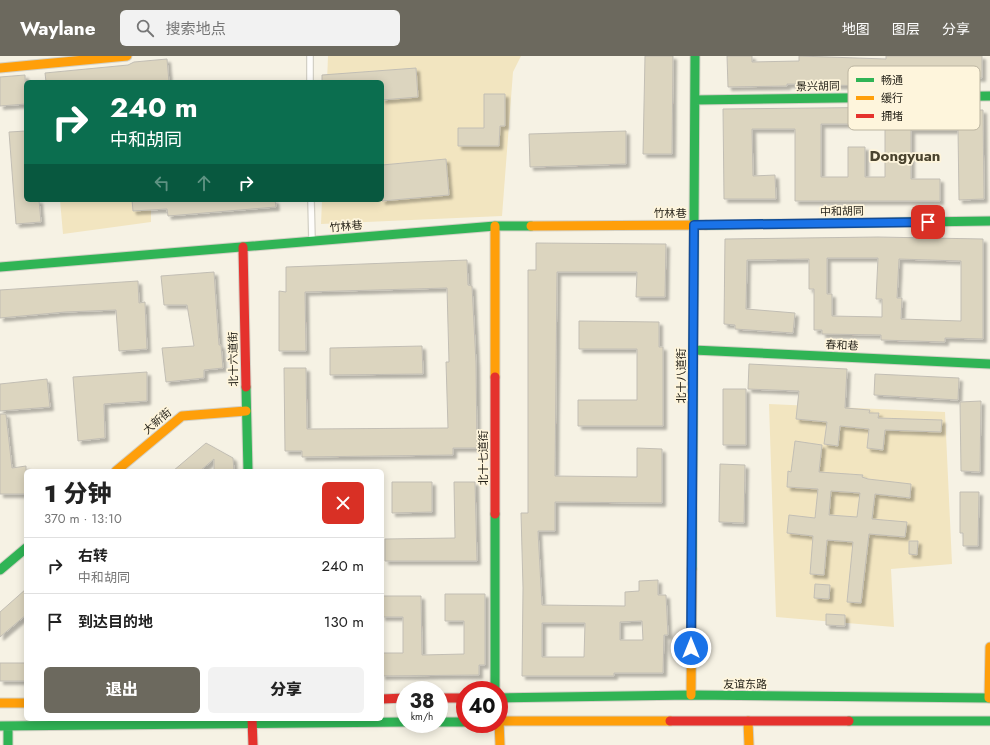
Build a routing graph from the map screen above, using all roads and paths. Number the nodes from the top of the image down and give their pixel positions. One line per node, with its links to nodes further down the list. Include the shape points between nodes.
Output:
1 (127, 56): 4 (main road)
2 (310, 56): 5 (lane)
3 (695, 56): 9 (main road, 北十八道街)
4 (0, 68)
5 (310, 80)
6 (980, 96): 7 (main road, 景兴胡同)
7 (990, 96)
8 (848, 98): 9 (main road, 景兴胡同)
9 (695, 100): 12 (main road, 北十八道街)
10 (311, 202): 14 (lane)
11 (990, 221): 12 (main road, 中和胡同)
12 (694, 225): 13 (main road, 竹林巷); 17 (main road, 北十八道街)
13 (495, 226): 14 (main road, 竹林巷); 25 (main road, 北十七道街)
14 (312, 241): 15 (main road, 竹林巷)
15 (243, 247): 16 (main road, 竹林巷); 19 (main road, 北十六道街)
16 (0, 267)
17 (693, 350): 18 (main road, 春和巷); 26 (main road, 北十八道街)
18 (990, 364)
19 (246, 410): 20 (main road, 大新街, via 182,416); 21 (main road, 北十六道街)
20 (118, 469)
21 (248, 469)
22 (24, 550): 23 (main road)
23 (0, 570)
24 (990, 647): 29 (main road)
25 (495, 681)
26 (691, 696): 28 (main road, 友谊东路); 29 (main road, 友谊东路)
27 (396, 698): 30 (main road)
28 (508, 698)
29 (990, 698)
30 (384, 699)
31 (0, 703): 32 (main road)
32 (24, 703)
33 (508, 721): 34 (main road)
34 (748, 721): 35 (main road); 43 (main road)
35 (990, 721)
36 (252, 722): 37 (main road); 38 (main road); 41 (main road)
37 (396, 722)
38 (4, 726): 40 (main road)
39 (500, 733): 42 (main road)
40 (8, 745)
41 (253, 745)
42 (500, 745)
43 (749, 745)

